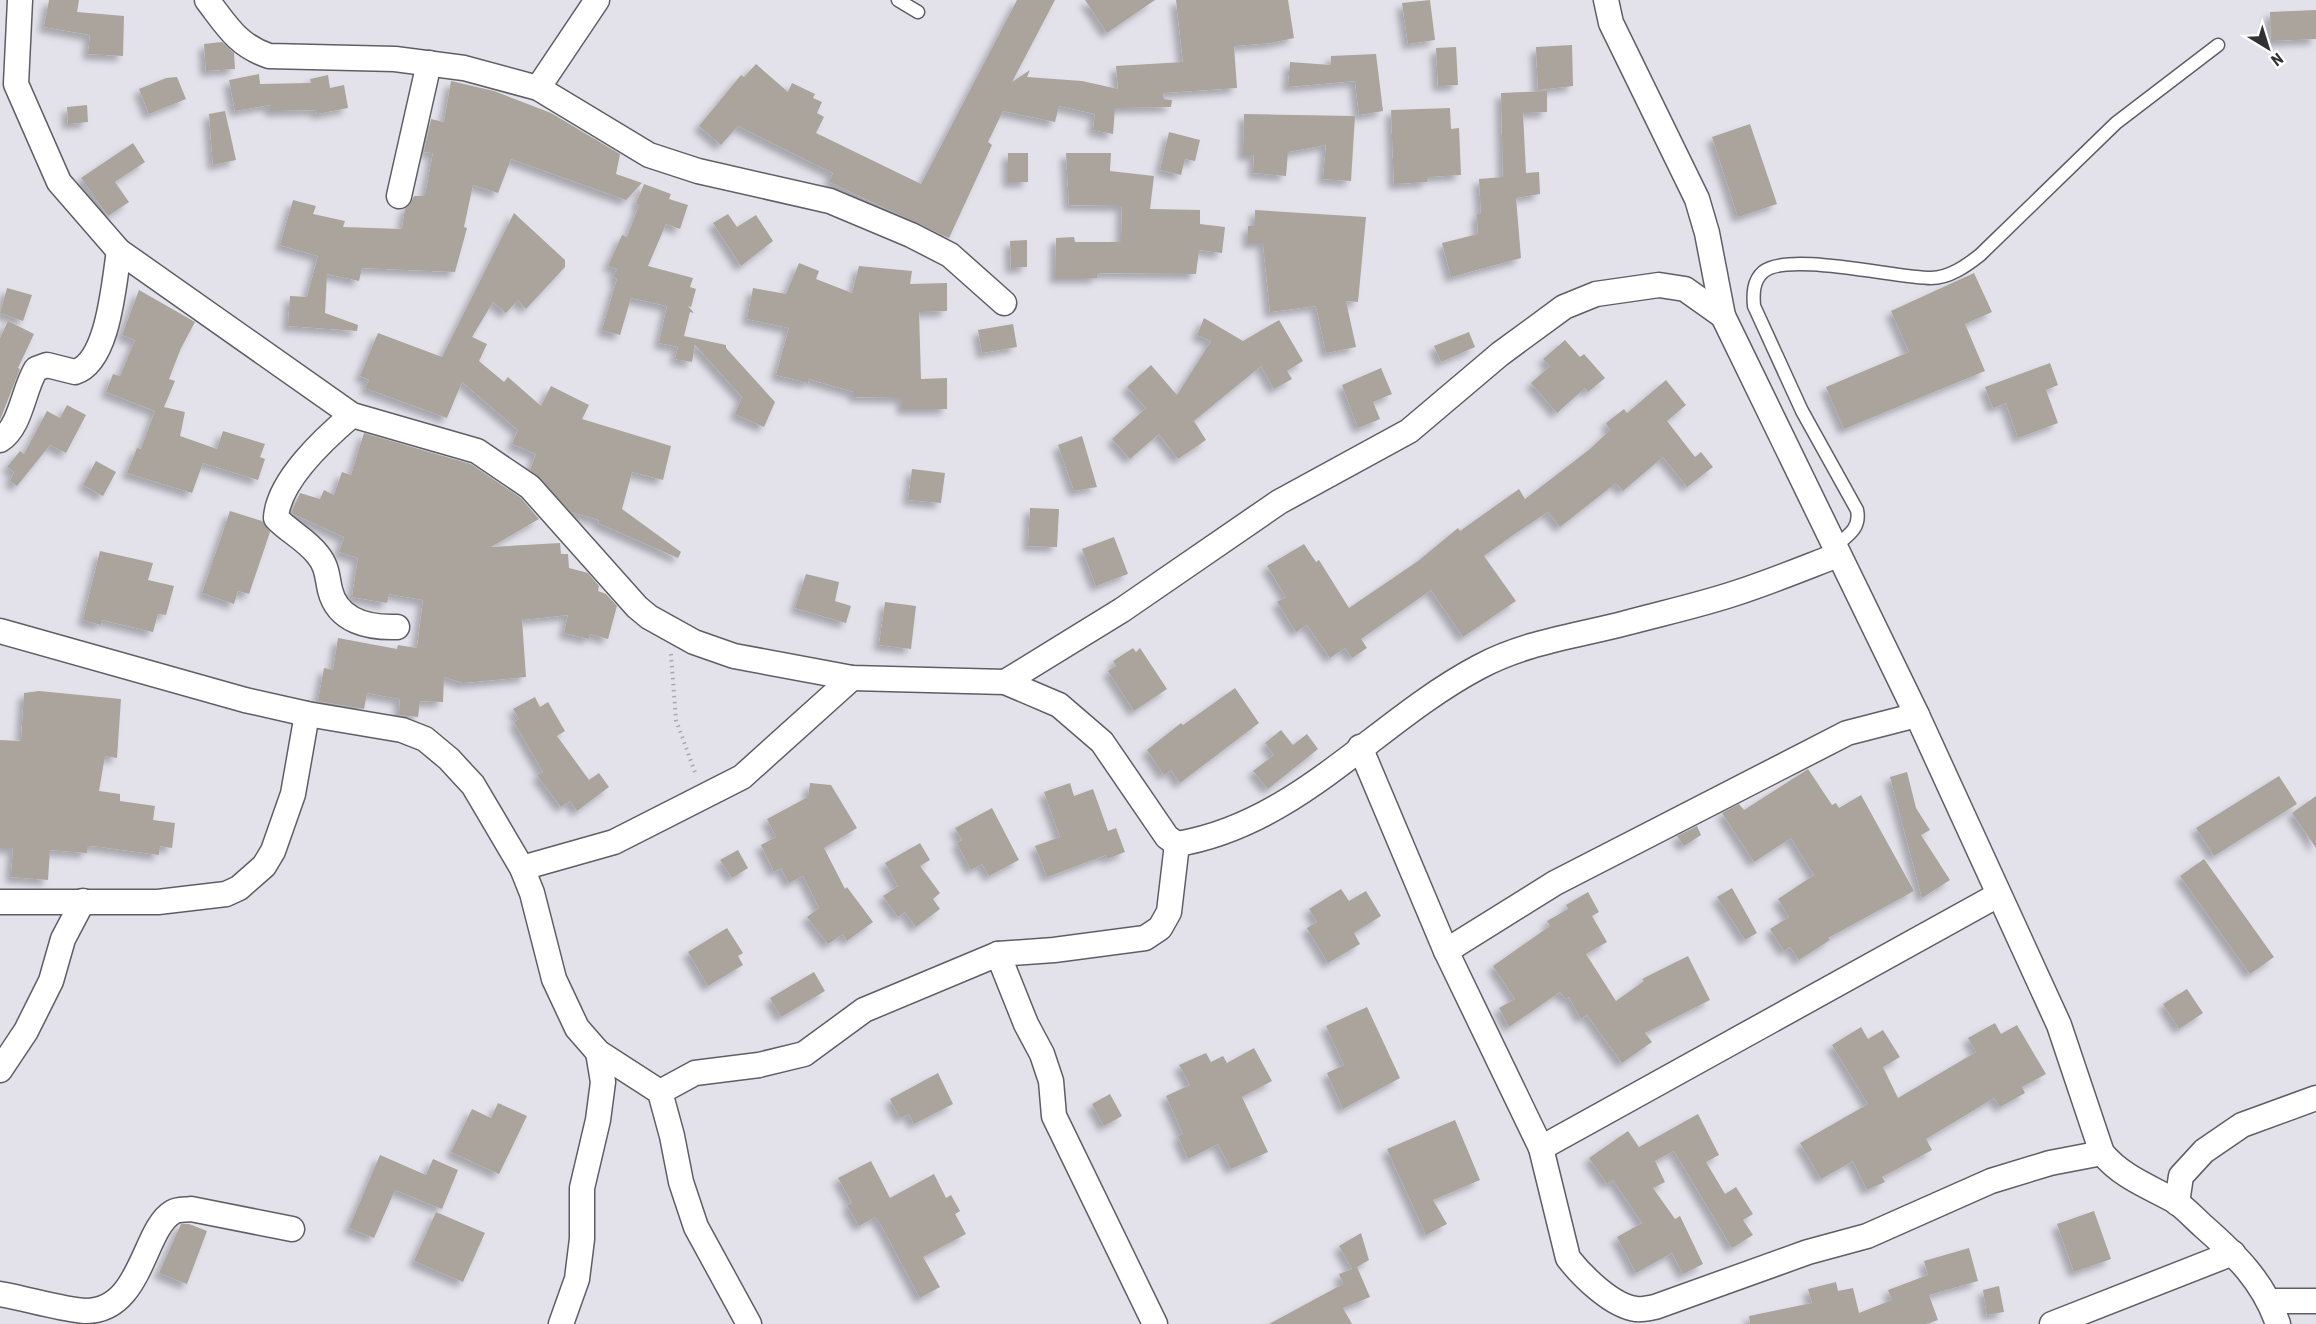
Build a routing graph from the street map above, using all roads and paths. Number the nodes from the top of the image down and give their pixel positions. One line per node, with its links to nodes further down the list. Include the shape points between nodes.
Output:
1 (20, 0): 11 (street, via 16,84 58,182)
2 (207, 0): 8 (street, via 236,38 269,56)
3 (597, 0): 9 (street)
4 (898, 0): 6 (lane)
5 (1606, 0): 13 (street, via 1611,23 1697,199)
6 (918, 12)
7 (2218, 45): 16 (lane, via 2116,123 1962,269 1933,278 1810,264 1776,265 1763,272 1752,293 1754,306 1802,411 1860,520)
8 (429, 63): 9 (street); 10 (street)
9 (538, 88): 12 (street, via 649,155 698,171 830,201 911,235 950,255)
10 (399, 196)
11 (119, 251): 14 (street); 15 (street, via 105,333 89,365 75,372 47,365 36,369 7,436)
12 (1004, 303)
13 (1723, 316): 16 (street); 21 (street, via 1685,289 1659,285 1596,294 1564,306 1408,431 1280,502 1122,610)
14 (352, 415): 17 (street, via 329,434 296,474 280,496 276,518 317,553 326,567 334,601 349,617 373,628); 19 (street, via 477,451 530,487 637,608)
15 (0, 440)
16 (1836, 551): 23 (street); 24 (street, via 1735,594 1523,648 1480,666)
17 (397, 627)
18 (0, 630): 22 (street)
19 (670, 630): 20 (street, via 734,656); 25 (path, via 675,720 694,768)
20 (852, 678): 21 (street); 25 (street, via 742,777)
21 (1005, 682): 26 (street, via 1059,705 1102,742 1167,837)
22 (307, 714): 27 (street, via 402,730 425,739 472,785); 29 (street, via 293,794 273,851 251,879 226,894 158,902)
23 (1917, 715): 28 (street); 31 (street, via 1847,733 1554,883)
24 (1360, 747): 26 (street, via 1310,788 1267,814 1238,827); 31 (street)
25 (701, 800): 27 (street, via 614,842)
26 (1177, 844): 32 (street, via 1168,912 1160,928 1145,938)
27 (522, 868): 33 (street, via 564,1004)
28 (1998, 895): 37 (street); 38 (street, via 2059,1025)
29 (83, 901): 30 (street); 34 (street, via 63,939 51,981 26,1031)
30 (0, 902)
31 (1446, 951): 37 (street)
32 (998, 954): 35 (street, via 864,1010 804,1054 759,1065 695,1073); 47 (street, via 1042,1054 1051,1081 1054,1116)
33 (598, 1052): 35 (street); 45 (street, via 603,1082 582,1188 577,1279)
34 (0, 1070)
35 (660, 1092): 46 (street, via 696,1227)
36 (2316, 1098): 39 (street, via 2242,1125 2204,1151 2181,1176)
37 (1541, 1148): 38 (street, via 1568,1258 1578,1272 1607,1296 1635,1309 1655,1308 1808,1252 1867,1236 1991,1182 2050,1163)
38 (2102, 1153): 39 (street, via 2115,1168)
39 (2177, 1203): 41 (street)
40 (292, 1229): 42 (street, via 191,1209 175,1211 166,1218 137,1275 117,1298 100,1308 86,1311)
41 (2234, 1253): 44 (street); 48 (street)
42 (0, 1294)
43 (2316, 1300): 44 (street)
44 (2270, 1301): 49 (street)
45 (561, 1324)
46 (749, 1324)
47 (1155, 1324)
48 (2052, 1324)
49 (2278, 1324)

